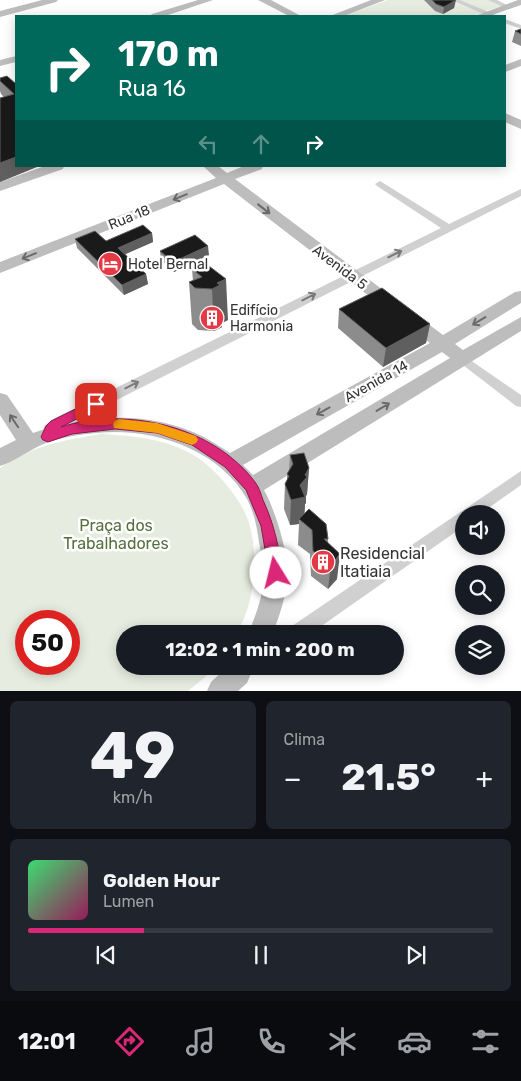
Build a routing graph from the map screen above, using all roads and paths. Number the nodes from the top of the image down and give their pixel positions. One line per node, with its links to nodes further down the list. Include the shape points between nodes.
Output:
1 (36, 0): 10 (street)
2 (53, 0): 10 (street)
3 (208, 0): 11 (street)
4 (263, 0): 12 (street)
5 (380, 0): 13 (street)
6 (454, 0): 14 (street)
7 (491, 0): 9 (street)
8 (521, 2): 9 (street)
9 (508, 7): 14 (street)
10 (2, 10): 15 (street)
11 (162, 15)
12 (294, 15)
13 (338, 15)
14 (487, 15)
15 (15, 18)
16 (506, 21): 17 (street)
17 (521, 27)
18 (15, 58): 20 (street)
19 (521, 62): 21 (street)
20 (0, 64)
21 (506, 69)
22 (506, 118): 23 (street)
23 (521, 125)
24 (55, 167): 29 (street)
25 (210, 167): 27 (street, Avenida 5)
26 (256, 167): 27 (street, Rua 18)
27 (226, 179): 32 (street, Rua 18, one-way to 32); 33 (street, Avenida 5, one-way to 33)
28 (380, 184): 31 (street)
29 (0, 187)
30 (521, 192): 31 (street)
31 (448, 228): 33 (street, one-way to 31)
32 (0, 268)
33 (351, 276): 36 (street, Avenida 5); 40 (street, one-way to 33, via 62,421)
34 (521, 296): 36 (street, Avenida 14, one-way to 36)
35 (521, 323): 37 (street, Avenida 14)
36 (442, 343): 37 (street, Avenida 5); 42 (street, Avenida 14, one-way to 42)
37 (463, 359): 39 (street, Avenida 5); 44 (street, Avenida 14, one-way to 37)
38 (0, 400): 40 (street, one-way to 38)
39 (521, 402)
40 (38, 440): 41 (street); 42 (street, via 72,429 115,424 157,428 196,441)
41 (0, 456)
42 (230, 463): 44 (street)
43 (521, 477): 45 (street)
44 (251, 487): 47 (street, via 268,526 276,573)
45 (481, 505)
46 (455, 523): 48 (street)
47 (265, 625)
48 (308, 625)

